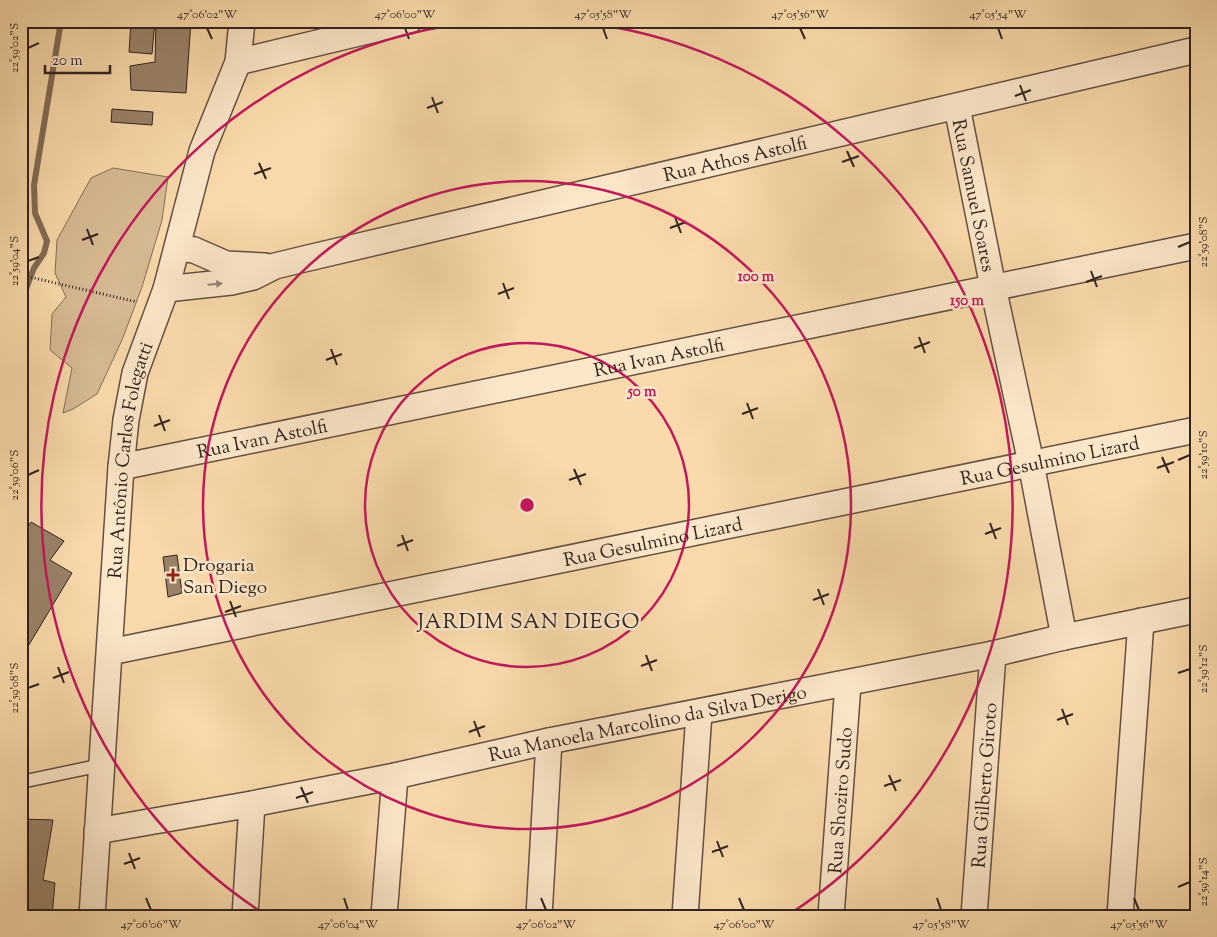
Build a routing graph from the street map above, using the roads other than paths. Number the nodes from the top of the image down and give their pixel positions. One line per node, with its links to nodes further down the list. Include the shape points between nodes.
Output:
1 (242, 21): 4 (street, Rua Antônio Carlos Folegatti)
2 (409, 21): 4 (street)
3 (1196, 50): 5 (street, Rua Athos Astolfi)
4 (238, 62): 7 (street, Rua Antônio Carlos Folegatti, via 202,151)
5 (957, 107): 8 (street, Rua Athos Astolfi); 9 (street, Rua Samuel Soares)
6 (1196, 246): 9 (street, Rua Ivan Astolfi)
7 (178, 248): 8 (street, Rua Athos Astolfi, via 194,250 226,264); 10 (street, Rua Antônio Carlos Folegatti)
8 (275, 266): 10 (street, Rua Athos Astolfi, one-way to 8, via 253,277)
9 (993, 287): 12 (street, Rua Samuel Soares); 13 (street, Rua Ivan Astolfi)
10 (163, 298): 13 (street, Rua Antônio Carlos Folegatti, via 135,373)
11 (1196, 430): 12 (street, Rua Gesulmino Lizard)
12 (1032, 463): 16 (street, Rua Samuel Soares); 17 (street, Rua Gesulmino Lizard)
13 (121, 467): 17 (street, Rua Antônio Carlos Folegatti)
14 (1196, 610): 15 (street, Rua Manoela Marcolino da Silva Derigo)
15 (1141, 621): 16 (street, Rua Manoela Marcolino da Silva Derigo); 34 (street)
16 (1064, 637): 18 (street, Rua Manoela Marcolino da Silva Derigo)
17 (110, 652): 22 (street, Rua Antônio Carlos Folegatti)
18 (993, 654): 19 (street, Rua Manoela Marcolino da Silva Derigo); 33 (street, Rua Gilberto Giroto)
19 (848, 684): 20 (street, Rua Manoela Marcolino da Silva Derigo); 32 (street, Rua Shoziro Sudo)
20 (699, 712): 21 (street, Rua Manoela Marcolino da Silva Derigo); 31 (street)
21 (549, 741): 23 (street, Rua Manoela Marcolino da Silva Derigo); 30 (street)
22 (102, 765): 24 (lane); 26 (street, Rua Antônio Carlos Folegatti)
23 (395, 776): 25 (street, Rua Manoela Marcolino da Silva Derigo); 29 (street)
24 (21, 782)
25 (252, 804): 26 (street, Rua Manoela Marcolino da Silva Derigo); 28 (street)
26 (97, 830): 27 (street, Rua Antônio Carlos Folegatti)
27 (92, 916)
28 (245, 916)
29 (384, 916)
30 (539, 916)
31 (685, 916)
32 (831, 916)
33 (974, 916)
34 (1120, 916)

